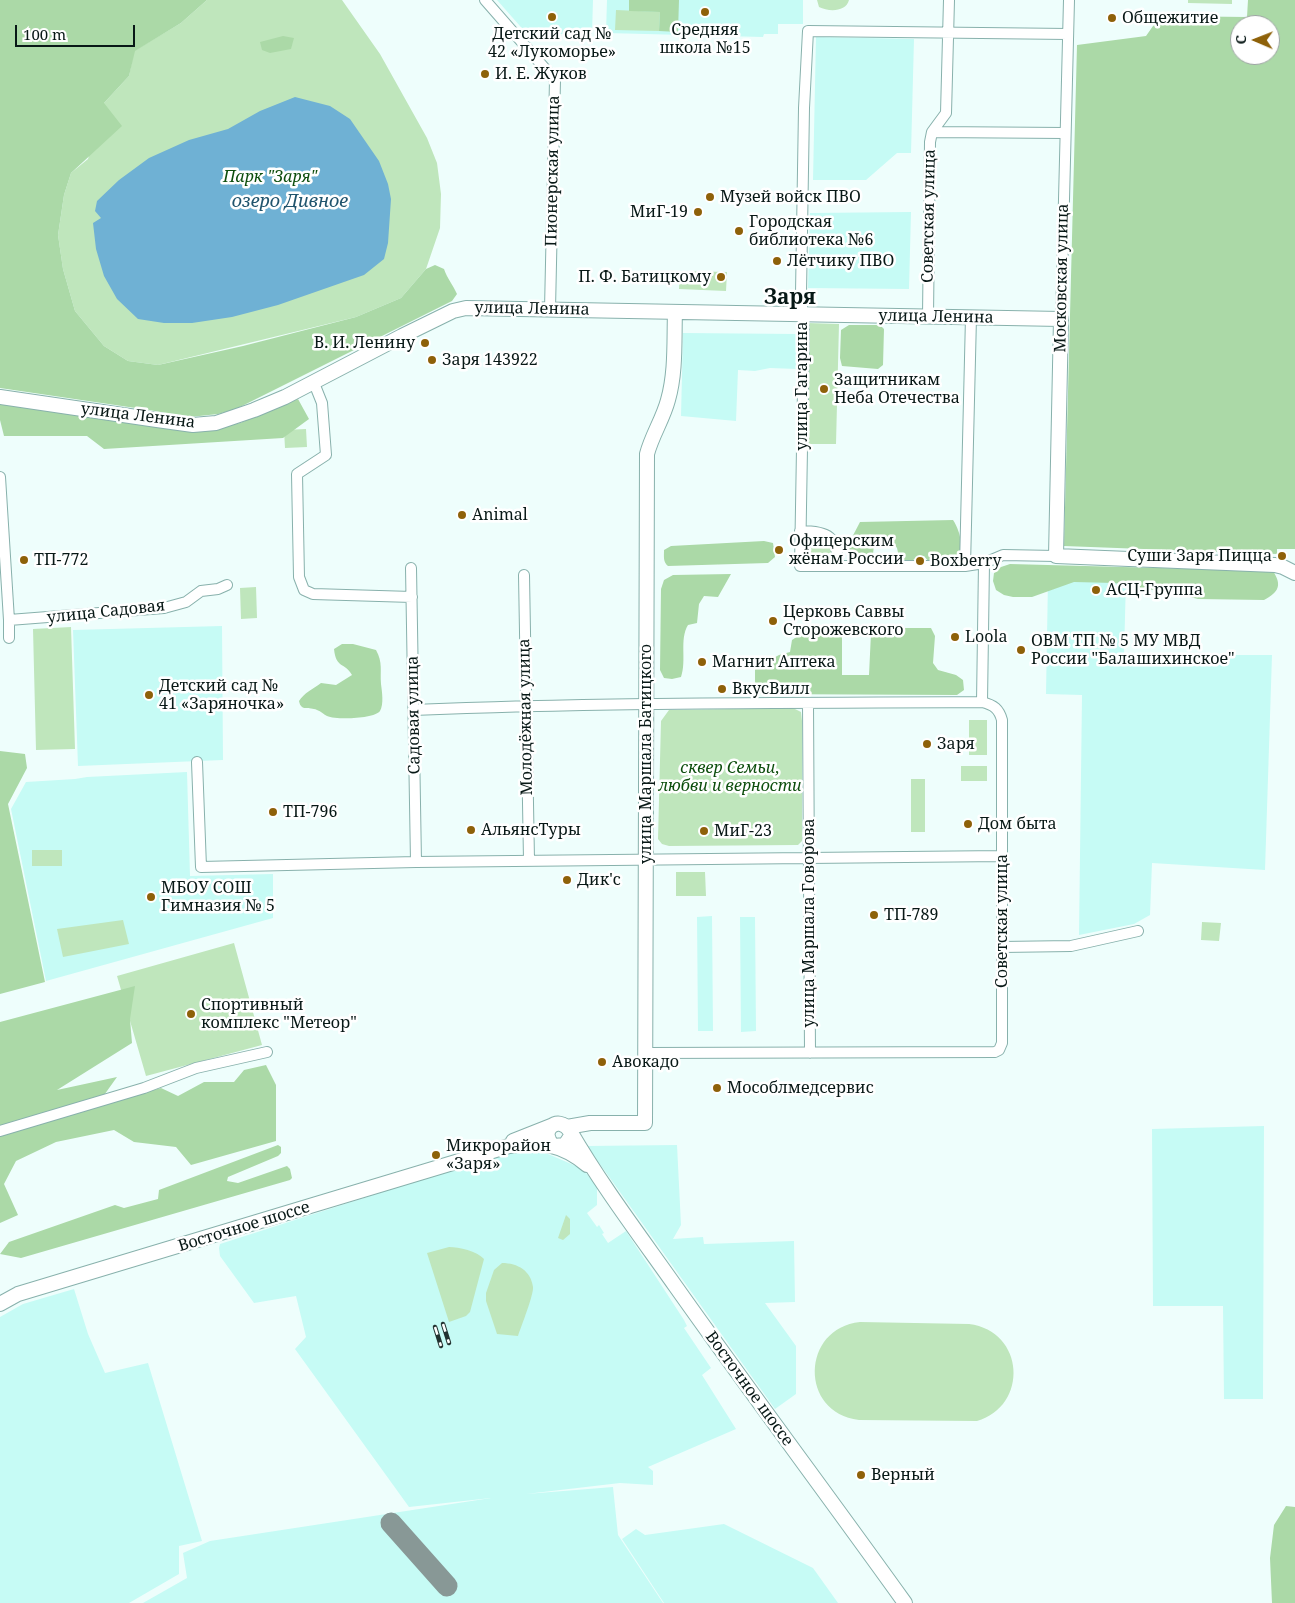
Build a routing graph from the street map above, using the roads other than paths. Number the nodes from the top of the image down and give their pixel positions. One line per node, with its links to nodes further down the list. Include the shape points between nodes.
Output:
1 (485, 0): 8 (street, Пионерская улица, via 555,80)
2 (949, 0): 4 (street, Советская улица)
3 (1069, 0): 5 (street, Московская улица)
4 (948, 33): 5 (street); 6 (street, Советская улица, via 946,113); 10 (street, улица Гагарина, via 810,30 806,34)
5 (1068, 34): 7 (street, Московская улица)
6 (932, 132): 7 (street); 11 (street, Советская улица)
7 (1065, 133): 13 (street, Московская улица)
8 (550, 309): 9 (street, улица Ленина); 14 (street, улица Ленина, via 466,308 402,336)
9 (675, 312): 10 (street, улица Ленина); 31 (street, улица Маршала Батицкого, via 674,371 669,397 647,454)
10 (803, 314): 11 (street, улица Ленина); 17 (street, улица Гагарина)
11 (928, 316): 12 (street, улица Ленина)
12 (971, 318): 13 (street, улица Ленина); 21 (street)
13 (1061, 319): 18 (street, Московская улица)
14 (314, 383): 15 (street, улица Ленина, via 254,410 216,423 193,425); 26 (street, via 322,403 326,455 297,474 299,577 304,590 313,594)
15 (0, 397)
16 (0, 477): 27 (street)
17 (800, 531): 20 (street, via 817,531 830,537 838,550); 20 (street, улица Гагарина, via 800,566)
18 (1056, 556): 19 (street, via 1003,555); 23 (street, via 1275,565)
19 (984, 564): 21 (street); 29 (street)
20 (838, 566): 21 (street)
21 (965, 566)
22 (411, 568): 26 (street, Садовая улица)
23 (1293, 572)
24 (524, 574): 32 (street, Молодёжная улица)
25 (227, 585): 27 (street, улица Садовая, via 201,591 186,602 164,608)
26 (412, 597): 33 (street, Садовая улица)
27 (9, 620): 28 (street)
28 (9, 638)
29 (982, 702): 30 (street); 35 (street, Советская улица, via 999,710 1002,720)
30 (808, 703): 31 (street); 36 (street, улица Маршала Говорова)
31 (646, 704): 32 (street); 37 (street, улица Маршала Батицкого)
32 (526, 705): 33 (street); 38 (street, Молодёжная улица)
33 (413, 710): 39 (street, Садовая улица)
34 (197, 762): 39 (street, via 200,867)
35 (1003, 856): 36 (street); 41 (street, Советская улица)
36 (809, 857): 37 (street); 43 (street, улица Маршала Говорова)
37 (646, 859): 38 (street); 44 (street, улица Маршала Батицкого)
38 (529, 860): 39 (street)
39 (416, 862)
40 (1138, 932): 41 (street, via 1071,946)
41 (1002, 947): 43 (street, Советская улица, via 1002,1043 999,1050)
42 (267, 1052): 46 (street, via 196,1068 144,1088)
43 (810, 1052): 44 (street)
44 (646, 1053): 45 (street, улица Маршала Батицкого, via 645,1122 590,1122)
45 (564, 1127): 47 (street, via 549,1129 547,1135); 48 (street, Восточное шоссе); 49 (street, Восточное шоссе)
46 (0, 1131)
47 (554, 1146): 48 (street, Восточное шоссе, via 522,1144); 49 (street, Восточное шоссе, via 578,1159)
48 (488, 1151): 50 (street, Восточное шоссе, via 18,1294)
49 (594, 1173): 51 (street, Восточное шоссе)
50 (0, 1304)
51 (905, 1603)

